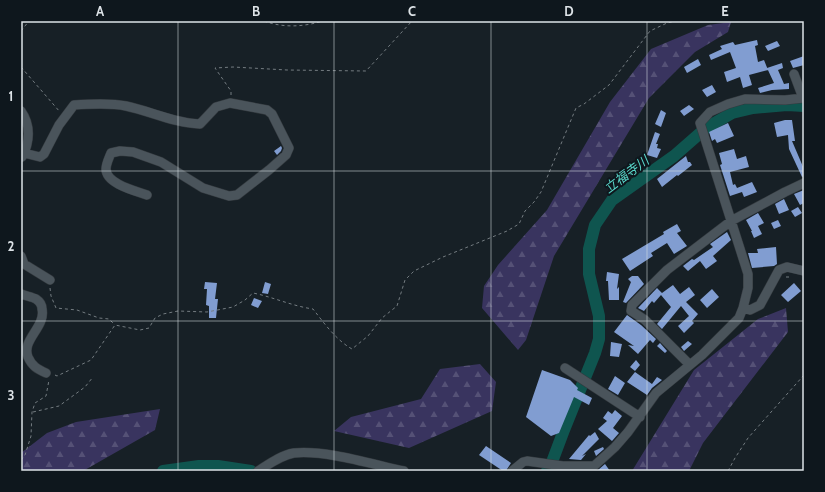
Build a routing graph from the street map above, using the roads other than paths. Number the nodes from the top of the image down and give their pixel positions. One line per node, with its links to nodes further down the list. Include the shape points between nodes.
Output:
1 (794, 74): 2 (street)
2 (803, 98): 7 (street, via 745,99 710,112 700,123)
3 (21, 111): 4 (street, via 26,118 29,138)
4 (23, 155): 6 (street, via 44,154 74,105 124,105 187,123 200,124 216,107 230,103 267,110 272,114 289,148 286,155 237,195 229,196 203,188 161,162 133,152 111,153 106,169 109,178 119,185)
5 (804, 183): 7 (street)
6 (147, 195)
7 (731, 221): 12 (street, via 748,274 748,288); 13 (street, via 667,270 631,308)
8 (21, 256): 10 (street, via 24,264)
9 (800, 275): 12 (street, via 787,267 779,270 760,305 750,310)
10 (50, 280)
11 (21, 294): 15 (street, via 37,299 42,306 43,318 27,348 27,353 31,364)
12 (743, 308): 13 (street, via 738,318)
13 (690, 365): 16 (street, via 656,393)
14 (565, 368): 16 (street)
15 (46, 373)
16 (640, 417): 19 (street, via 615,447 594,466 563,466 527,461)
17 (258, 471): 18 (street, via 294,453 328,454)
18 (404, 471)
19 (512, 471)

